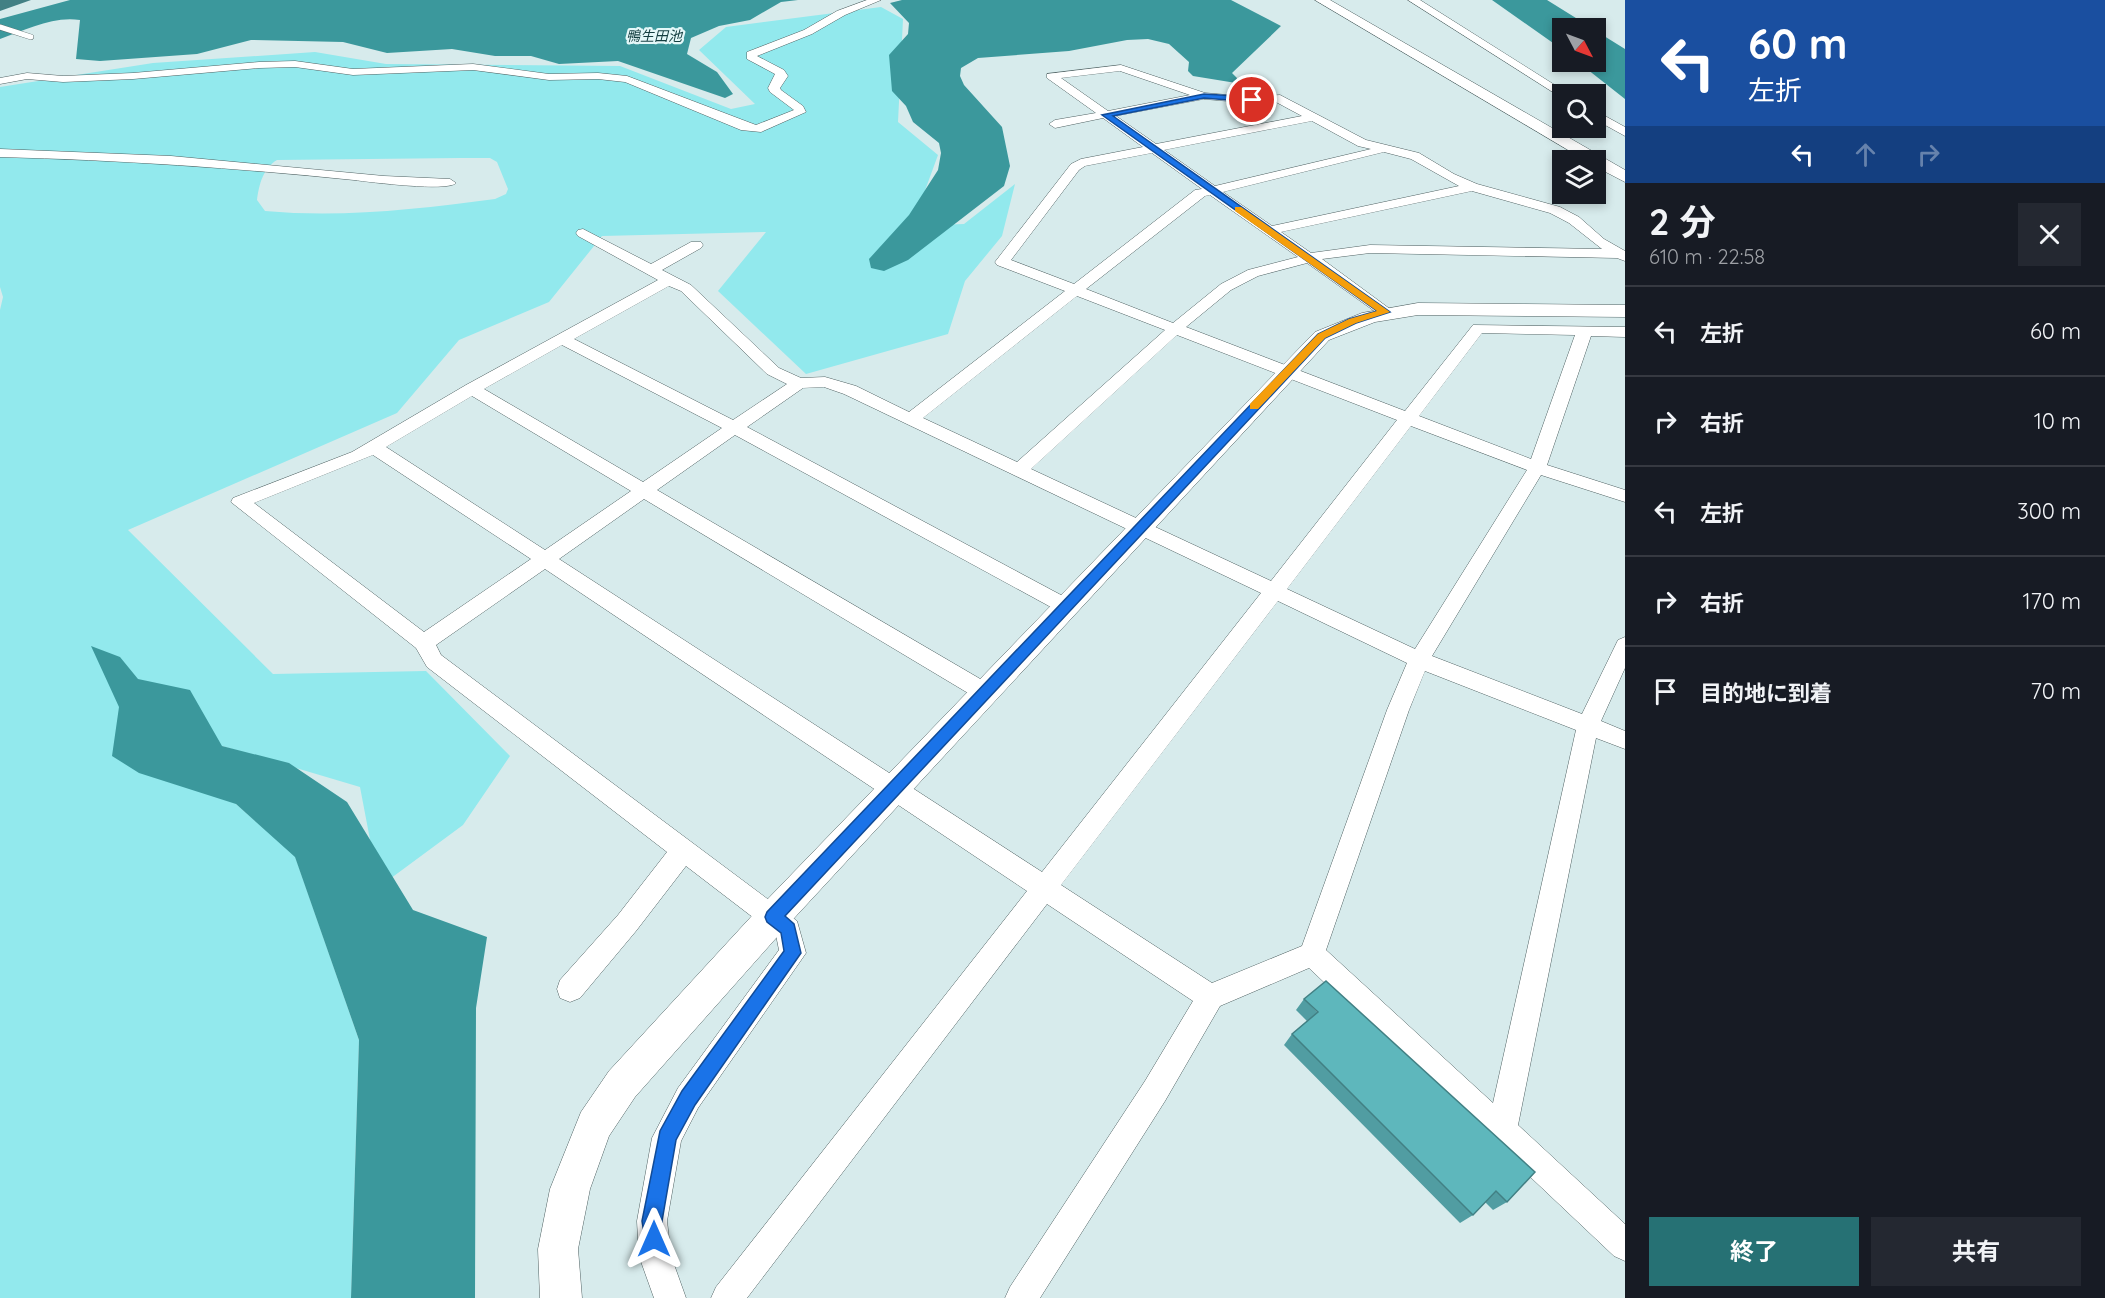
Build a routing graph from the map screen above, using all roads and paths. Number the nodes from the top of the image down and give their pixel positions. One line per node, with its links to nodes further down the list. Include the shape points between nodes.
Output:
1 (876, 0): 6 (street, via 751,54 780,72 776,92 800,112 758,129 627,79 522,75 472,67 353,72 295,64 259,65 133,76 27,76)
2 (1321, 0): 17 (street)
3 (1413, 0): 7 (street)
4 (0, 27): 5 (lane)
5 (31, 37)
6 (0, 81)
7 (1552, 87)
8 (1204, 96): 9 (street); 9 (street, via 1121,68 1051,76); 10 (street, via 1252,100 1276,97)
9 (1106, 115): 12 (street); 15 (street)
10 (1313, 117): 14 (street); 15 (street)
11 (1606, 121): 13 (street)
12 (1055, 124)
13 (1625, 132)
14 (1381, 149): 19 (street, via 1415,156); 20 (street)
15 (1155, 150): 20 (street); 28 (street, via 1075,167 1002,262)
16 (0, 153): 18 (street, via 109,156)
17 (1625, 177)
18 (450, 183)
19 (1472, 187): 21 (street); 24 (street, via 1554,210)
20 (1210, 190): 21 (street); 28 (street, via 1200,193)
21 (1270, 230): 25 (street)
22 (583, 233): 26 (street)
23 (696, 245): 26 (street)
24 (1622, 256): 25 (street, via 1370,249)
25 (1309, 257): 30 (street); 31 (street, via 1253,273 1226,287)
26 (651, 270): 27 (street)
27 (669, 280): 34 (street); 36 (street, via 686,288 772,371)
28 (1076, 291): 31 (street); 38 (street)
29 (1625, 310): 30 (street)
30 (1385, 312): 35 (street, via 1322,336)
31 (1174, 329): 35 (street); 43 (street)
32 (1585, 330): 33 (street); 39 (street, via 1478,328); 42 (street)
33 (1625, 332)
34 (562, 339): 37 (street); 40 (street)
35 (1286, 372): 39 (street); 46 (street)
36 (799, 383): 38 (street, via 825,382); 40 (street)
37 (472, 389): 41 (street); 44 (street)
38 (912, 418): 43 (street)
39 (1409, 418): 42 (street); 48 (street)
40 (735, 428): 44 (street); 49 (street)
41 (374, 447): 47 (street); 50 (street, via 240,502)
42 (1537, 468): 45 (street); 52 (street)
43 (1019, 470): 46 (street)
44 (646, 490): 47 (street); 53 (street)
45 (1625, 496)
46 (1142, 528): 48 (street); 49 (street)
47 (546, 559): 50 (street); 56 (street)
48 (1274, 592): 52 (street); 58 (street)
49 (1067, 607): 53 (street)
50 (424, 643): 57 (street, via 434,661)
51 (1625, 645): 54 (street)
52 (1419, 660): 54 (street); 60 (street)
53 (986, 693): 56 (street)
54 (1588, 725): 55 (street); 63 (street)
55 (1625, 740)
56 (895, 790): 58 (street); 59 (street)
57 (684, 849): 59 (street); 61 (street)
58 (1045, 888): 62 (street); 67 (street)
59 (773, 917): 65 (street, via 622,1084 594,1125 570,1189 558,1249); 66 (street, via 788,929 793,953 688,1098 667,1138 652,1221 655,1256)
60 (1312, 954): 62 (street); 63 (street)
61 (570, 989)
62 (1210, 998): 68 (street, via 1155,1091)
63 (1502, 1130): 64 (street)
64 (1625, 1245)
65 (561, 1298)
66 (670, 1298)
67 (727, 1298)
68 (1021, 1298)

